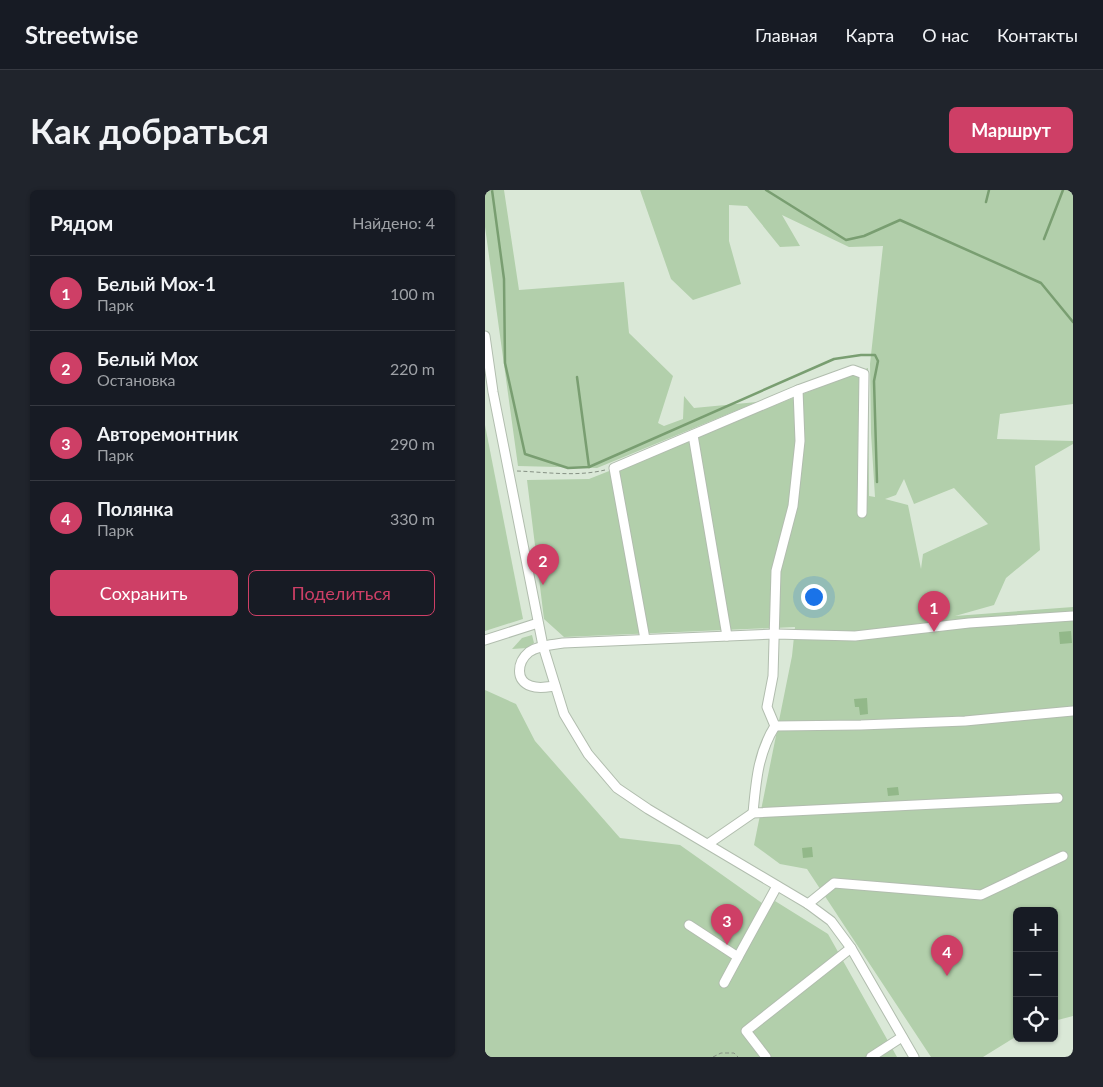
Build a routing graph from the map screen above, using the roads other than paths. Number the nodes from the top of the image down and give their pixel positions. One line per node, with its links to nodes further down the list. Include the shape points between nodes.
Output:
1 (485, 336): 6 (street)
2 (798, 390): 3 (street); 4 (street, via 853,370 864,374); 7 (street, via 800,441 793,506 777,571)
3 (693, 436): 8 (street); 9 (street, via 614,468)
4 (862, 513)
5 (1073, 616): 7 (street, via 969,623 855,636)
6 (538, 623): 10 (street); 11 (street)
7 (775, 634): 8 (street); 14 (street, via 773,676 767,707)
8 (727, 636): 9 (street)
9 (645, 639): 11 (street)
10 (485, 640)
11 (543, 646): 12 (street); 12 (street, via 529,652 519,668 519,675 531,686)
12 (555, 686): 17 (street, via 564,714 588,754 617,788)
13 (1073, 711): 14 (street, via 965,721)
14 (775, 726): 16 (street, via 765,741 756,776)
15 (1058, 798): 16 (street)
16 (753, 813): 17 (street)
17 (708, 844): 19 (street)
18 (1063, 856): 20 (street, via 981,895 834,882)
19 (777, 886): 20 (street); 23 (street)
20 (808, 904): 22 (street, via 831,921)
21 (689, 926): 23 (street)
22 (851, 948): 25 (street); 26 (street, via 746,1031)
23 (738, 957): 24 (street)
24 (724, 983)
25 (902, 1036): 27 (street); 28 (street)
26 (765, 1057)
27 (871, 1057)
28 (914, 1057)

